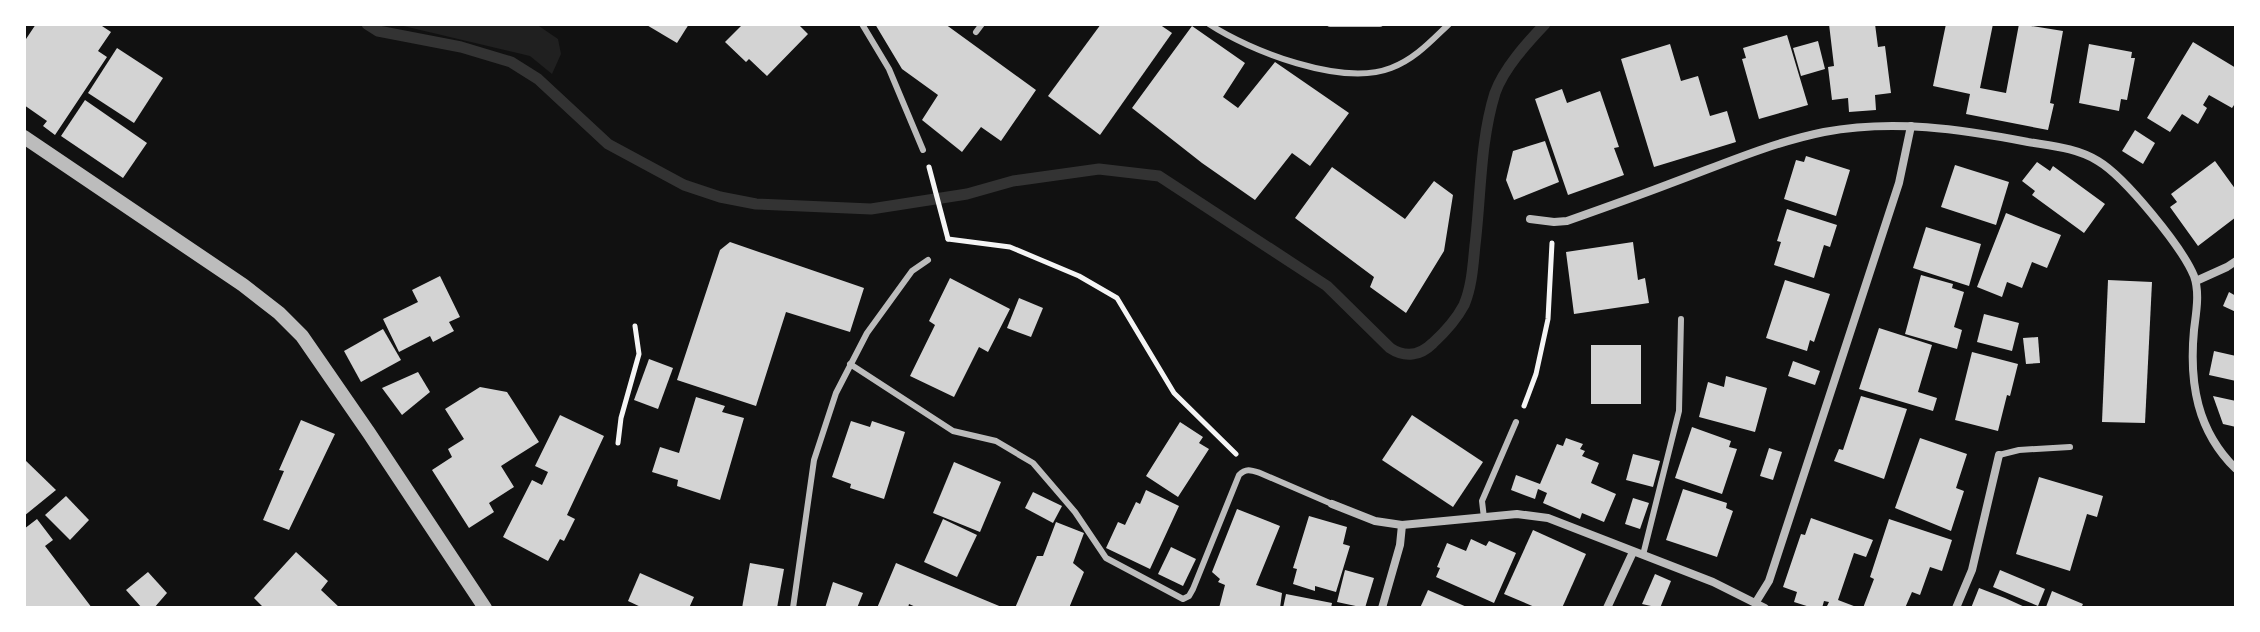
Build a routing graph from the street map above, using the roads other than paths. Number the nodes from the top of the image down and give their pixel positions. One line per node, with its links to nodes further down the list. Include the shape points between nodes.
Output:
1 (862, 24): 10 (lane, via 889,69)
2 (982, 24): 7 (lane)
3 (1209, 24): 6 (lane, via 1249,47 1297,62 1366,73 1413,58)
4 (1330, 24): 5 (lane)
5 (1380, 24)
6 (1449, 24)
7 (976, 32)
8 (1911, 126): 11 (street, via 1850,128 1783,142 1567,221); 14 (street, via 1955,128 2096,159 2112,170 2180,250); 26 (street, via 1899,183 1769,581)
9 (24, 137): 27 (street, via 243,285 302,336)
10 (923, 150)
11 (1530, 219)
12 (928, 260): 16 (lane, via 912,271)
13 (2236, 261): 14 (street)
14 (2196, 281): 20 (street, via 2195,393 2213,440)
15 (1681, 319): 25 (lane, via 1679,411)
16 (850, 364): 21 (lane, via 953,431 996,441 1033,463 1106,558 1183,599 1193,589 1239,475 1248,469); 28 (lane, via 816,451)
17 (1516, 422): 22 (lane, via 1482,501)
18 (2070, 447): 19 (lane)
19 (1999, 455): 32 (street, via 1972,570)
20 (2236, 469)
21 (1332, 504): 23 (street)
22 (1484, 518): 23 (street); 24 (street, via 1548,518)
23 (1402, 525): 29 (street)
24 (1633, 552): 25 (street); 30 (street)
25 (1643, 555): 26 (street)
26 (1756, 602): 31 (street)
27 (485, 608)
28 (793, 608)
29 (1382, 608)
30 (1607, 608)
31 (1765, 608)
32 (1956, 608)

